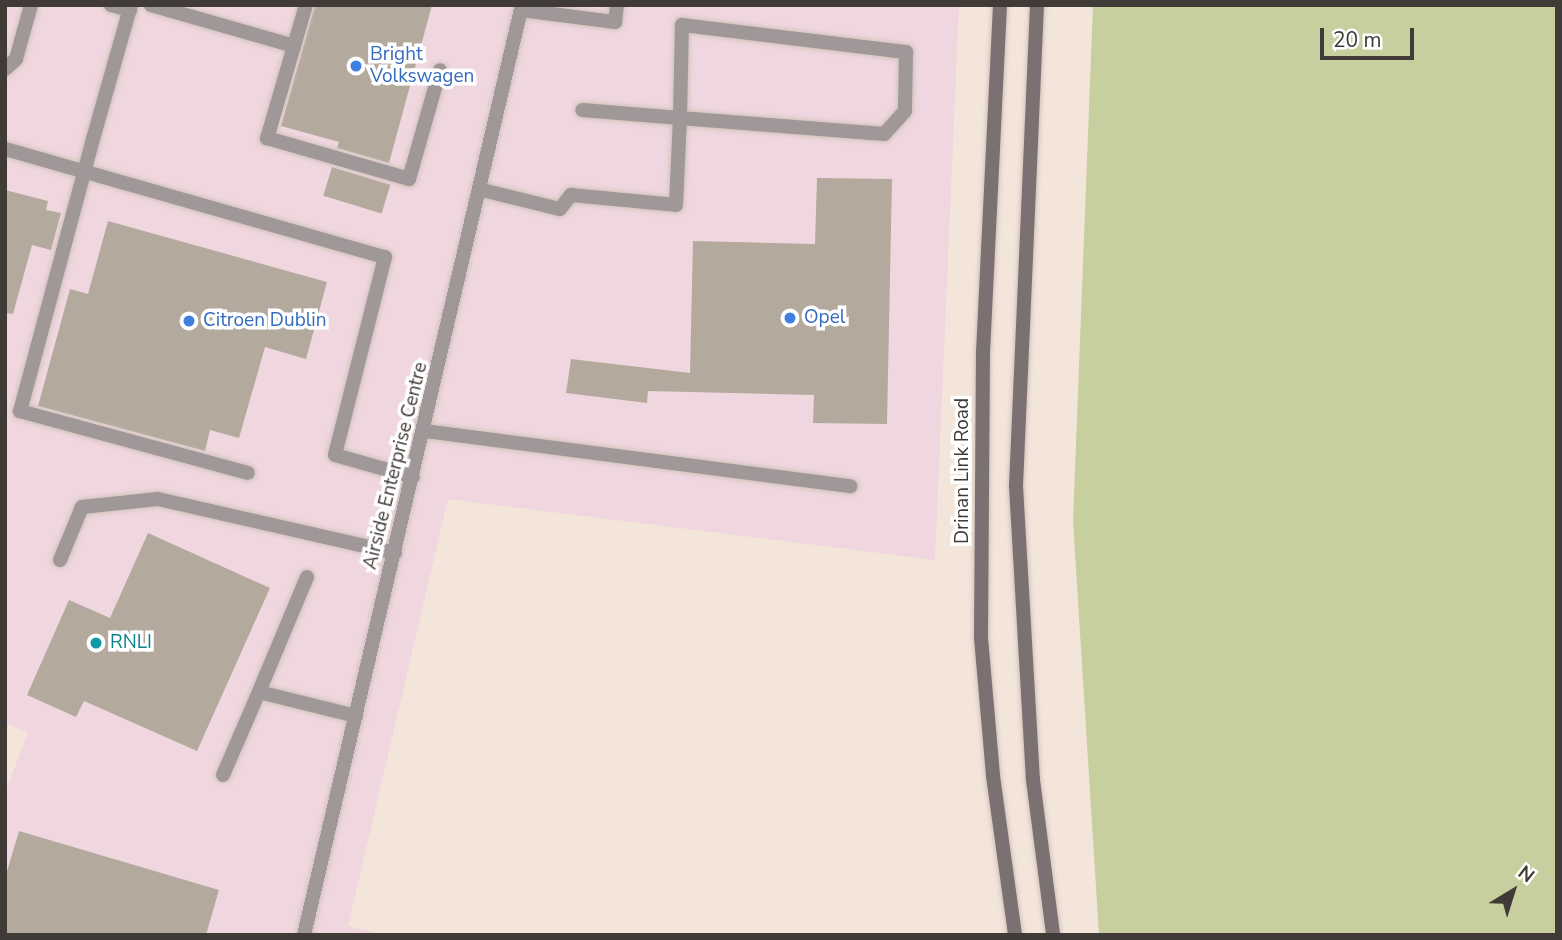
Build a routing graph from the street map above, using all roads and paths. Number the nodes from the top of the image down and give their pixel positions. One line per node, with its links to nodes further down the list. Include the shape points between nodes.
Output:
1 (31, 5): 11 (street, via 16,59)
2 (111, 5): 9 (street)
3 (151, 5): 10 (street)
4 (306, 5): 10 (street)
5 (617, 5): 8 (street, via 615,22)
6 (1000, 5): 29 (main road, Drinan Link Road, via 983,350 981,638 993,776)
7 (1037, 5): 30 (main road, via 1016,486 1033,780)
8 (522, 7): 17 (street, Airside Enterprise Centre)
9 (130, 8): 16 (street)
10 (294, 46): 12 (street, via 267,138 409,179)
11 (5, 69)
12 (440, 70)
13 (582, 110): 14 (street)
14 (680, 118): 14 (street, via 884,134 905,111 906,52 682,25); 17 (street, via 676,205 571,195 560,209)
15 (5, 149): 16 (street)
16 (85, 171): 19 (street, via 20,411); 20 (street, via 385,257 335,455)
17 (482, 190): 18 (street, Airside Enterprise Centre)
18 (425, 431): 20 (street, Airside Enterprise Centre); 21 (street)
19 (248, 473)
20 (413, 477): 22 (street, Airside Enterprise Centre)
21 (850, 486)
22 (395, 553): 23 (street, via 158,499 82,507); 26 (street, Airside Enterprise Centre)
23 (61, 560)
24 (307, 577): 25 (street)
25 (259, 692): 26 (street); 27 (street)
26 (356, 716): 28 (street, Airside Enterprise Centre)
27 (223, 775)
28 (303, 935)
29 (1015, 935)
30 (1053, 935)

